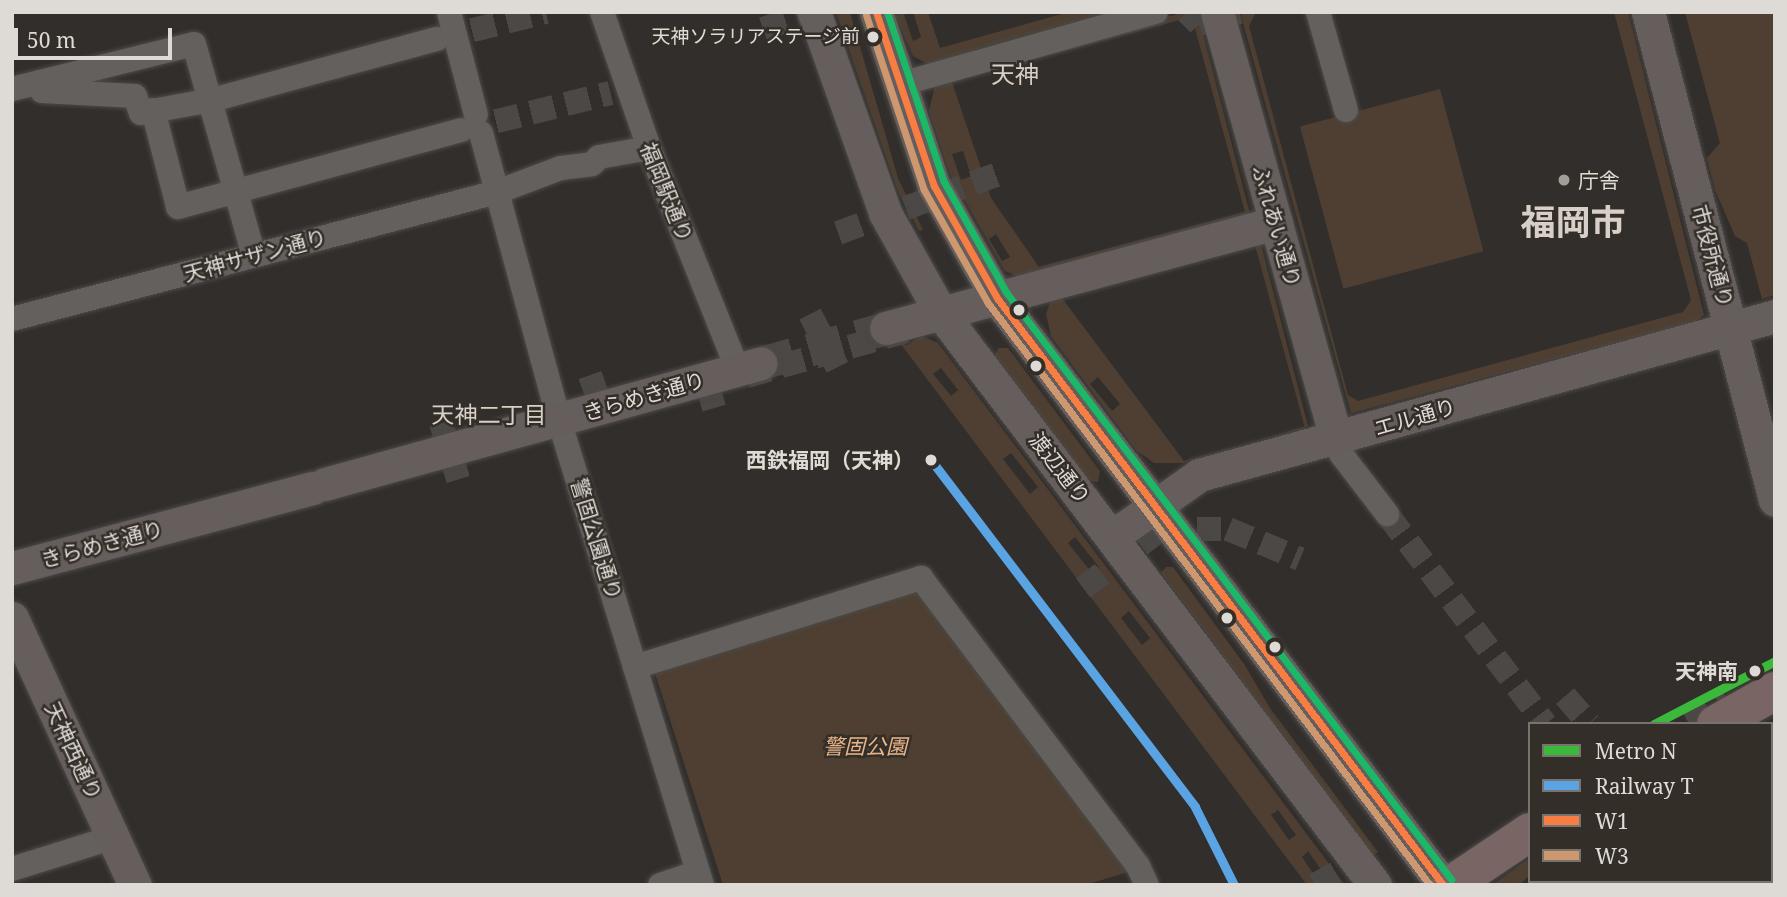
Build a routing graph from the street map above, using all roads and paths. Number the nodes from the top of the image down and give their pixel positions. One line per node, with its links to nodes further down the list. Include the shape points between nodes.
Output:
1 (602, 12): 16 (street, 福岡駅通り, via 619,91)
2 (814, 12): 22 (street, 渡辺通り, via 885,213)
3 (876, 12): 10 (street)
4 (1156, 12): 10 (street)
5 (1217, 12): 19 (street, ふれあい通り)
6 (1318, 12): 14 (street)
7 (1648, 12): 26 (street, 市役所通り)
8 (447, 28): 12 (street); 15 (street, 警固公園通り)
9 (40, 82): 11 (street); 12 (street, via 194,44); 13 (street, via 42,91 135,96 141,113)
10 (901, 84): 21 (street, via 934,186)
11 (12, 89)
12 (212, 100): 13 (street); 17 (street)
13 (153, 110): 17 (street, via 178,207)
14 (1346, 110)
15 (473, 126): 17 (street); 18 (street, 警固公園通り)
16 (649, 148): 18 (street, 天神サザン通り, via 599,157 577,168 561,168); 27 (street, 福岡駅通り)
17 (236, 191): 20 (street)
18 (497, 192): 24 (street, 天神サザン通り); 28 (street, 警固公園通り)
19 (1276, 223): 21 (street); 29 (street, ふれあい通り)
20 (250, 242)
21 (997, 298): 22 (street); 31 (street)
22 (941, 313): 25 (street); 33 (street, 渡辺通り)
23 (1775, 316): 26 (street, エル通り)
24 (12, 318)
25 (886, 328)
26 (1732, 328): 29 (street, エル通り); 30 (street, 市役所通り)
27 (750, 366): 28 (street, きらめき通り)
28 (559, 419): 34 (street, きらめき通り); 37 (street, 警固公園通り)
29 (1339, 447): 31 (street, エル通り, via 1199,475); 32 (street)
30 (1775, 500)
31 (1157, 506): 33 (street, エル通り); 48 (street)
32 (1387, 514)
33 (1113, 536): 47 (street, 渡辺通り)
34 (12, 568)
35 (12, 618): 36 (street, 天神西通り)
36 (20, 654): 41 (street, 天神西通り)
37 (635, 667): 43 (street, 警固公園通り); 46 (street, via 922,578 1138,866)
38 (1775, 691): 39 (highway)
39 (1720, 722)
40 (1528, 833): 49 (highway)
41 (114, 837): 42 (street); 44 (street, 天神西通り)
42 (12, 869)
43 (700, 879): 45 (street)
44 (135, 885)
45 (660, 885)
46 (1147, 885)
47 (1375, 885)
48 (1443, 885)
49 (1451, 885)

